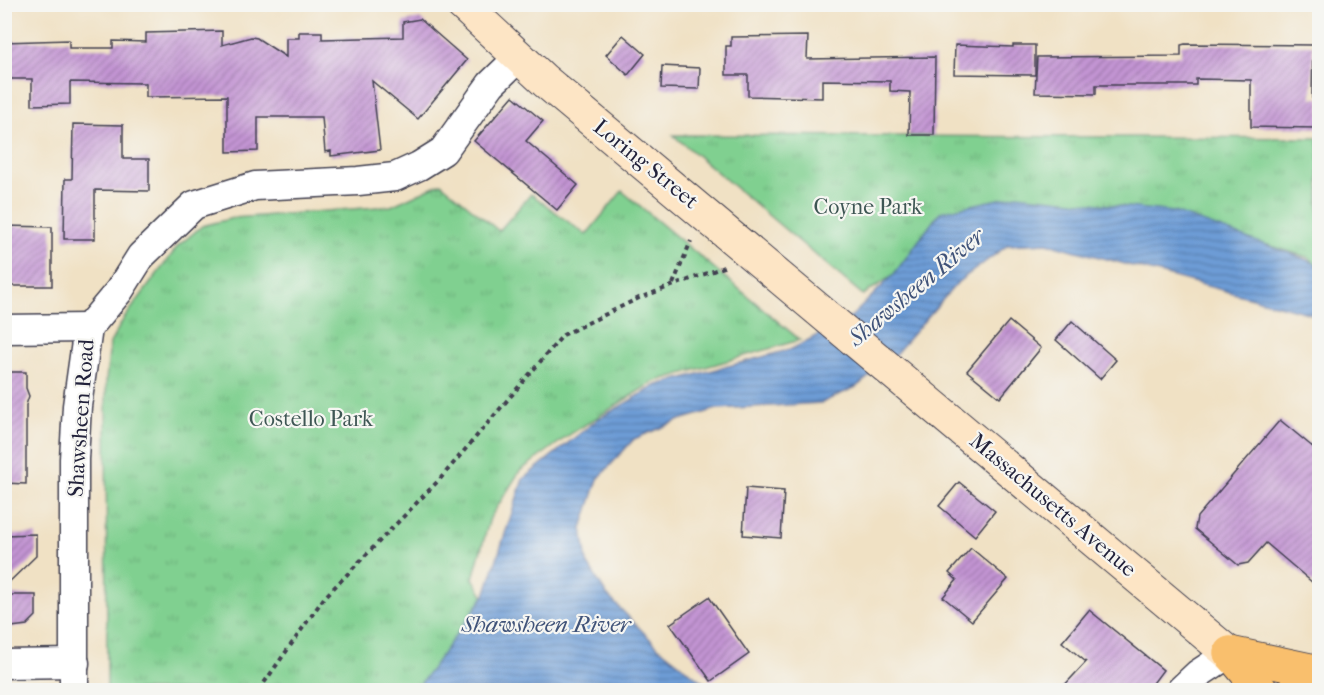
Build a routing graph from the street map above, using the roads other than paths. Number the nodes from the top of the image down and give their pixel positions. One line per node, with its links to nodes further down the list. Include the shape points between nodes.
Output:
1 (462, 4): 2 (main road, Loring Street)
2 (518, 58): 3 (main road, Loring Street); 4 (street, Shawsheen Road, via 491,84 443,151 395,177 255,186 194,205 141,256 119,291)
3 (833, 320): 6 (main road, Massachusetts Avenue)
4 (88, 328): 5 (street); 9 (street, Shawsheen Road, via 74,459)
5 (4, 329)
6 (1230, 653): 8 (highway); 10 (street); 11 (highway); 12 (main road, Massachusetts Avenue)
7 (4, 664): 9 (street)
8 (1320, 672)
9 (74, 677)
10 (1181, 690)
11 (1261, 690)
12 (1273, 690)

